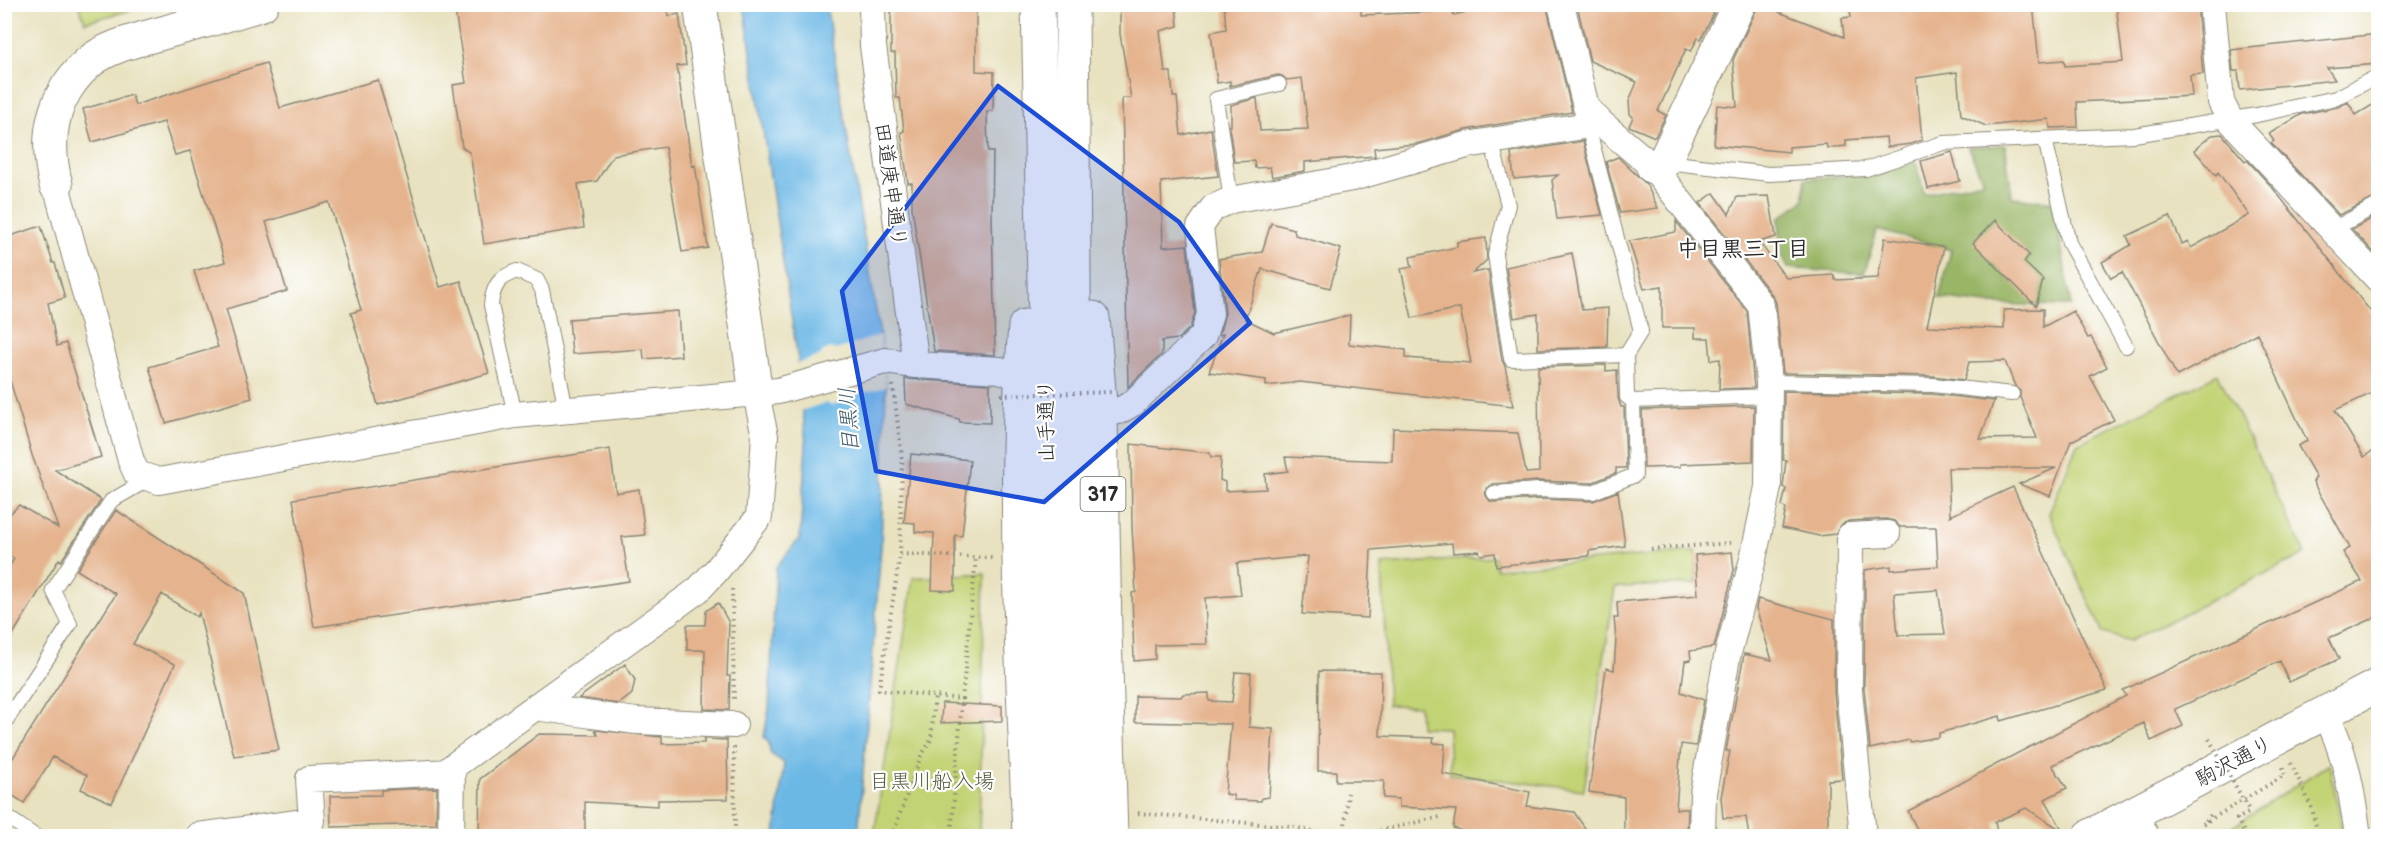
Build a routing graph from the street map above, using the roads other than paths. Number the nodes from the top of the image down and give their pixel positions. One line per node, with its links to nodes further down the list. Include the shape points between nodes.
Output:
1 (262, 4): 18 (main road, via 131,42 89,63 60,101 52,123 49,149)
2 (700, 4): 27 (main road)
3 (872, 4): 25 (street, 田道庚申通り, via 873,46)
4 (1038, 4): 15 (main road, 山手通り)
5 (1072, 4): 16 (main road, 山手通り / 317)
6 (1561, 4): 12 (street, via 1586,107)
7 (1739, 4): 17 (main road)
8 (2212, 4): 11 (street, via 2221,102)
9 (2379, 76): 11 (lane, via 2337,98)
10 (1279, 84): 19 (lane, via 1216,99)
11 (2230, 120): 13 (lane, via 2134,135); 21 (street)
12 (1596, 123): 14 (street); 17 (street); 24 (lane, via 1590,134 1641,331)
13 (2045, 138): 17 (lane, via 1943,143 1866,169 1768,174); 23 (lane, via 2069,243)
14 (1491, 140): 19 (street, via 1352,178); 24 (lane, via 1508,205 1495,255 1511,359)
15 (1041, 148): 28 (main road); 49 (main road, 山手通り)
16 (1073, 152): 31 (main road, 317, via 1100,383); 50 (main road, 山手通り / 317)
17 (1659, 164): 26 (street, via 1761,305)
18 (56, 185): 34 (street, via 131,461 137,474)
19 (1232, 200): 31 (street, via 1213,208 1200,227 1210,314 1203,336 1133,403 1119,411)
20 (2379, 205): 21 (lane)
21 (2333, 229): 22 (street)
22 (2379, 279)
23 (2126, 346)
24 (1626, 355): 30 (lane, via 1627,397)
25 (916, 366): 27 (street); 28 (street, via 1000,370 1015,376)
26 (1768, 389): 29 (lane, via 1933,385); 30 (lane); 52 (street, via 1768,488 1725,668 1703,794)
27 (772, 392): 32 (street); 38 (street, via 759,517 699,590)
28 (1010, 392): 48 (main road)
29 (2013, 394)
30 (1633, 401): 35 (lane, via 1635,475 1593,492)
31 (1108, 403): 51 (main road, 317, via 1105,632)
32 (566, 410): 33 (street); 33 (lane, via 542,290 537,280 517,271 503,276 496,284 491,305)
33 (515, 415): 34 (street, via 159,481)
34 (148, 478): 40 (lane, via 111,501 53,590 70,624)
35 (1494, 493)
36 (1887, 534): 53 (street, via 1850,536 1849,690)
37 (2379, 685): 39 (main road, 駒沢通り)
38 (535, 707): 41 (street, via 636,721); 42 (street, via 452,767)
39 (2325, 713): 44 (main road, 駒沢通り); 55 (street, via 2337,735 2351,786)
40 (4, 724)
41 (734, 725)
42 (452, 772): 46 (street, via 309,779 312,821); 47 (street)
43 (4, 815): 45 (lane)
44 (2137, 826): 54 (main road, 駒沢通り)
45 (35, 837)
46 (198, 837)
47 (451, 837)
48 (1029, 837)
49 (1056, 837)
50 (1083, 837)
51 (1111, 837)
52 (1702, 837)
53 (1863, 837)
54 (2090, 837)
55 (2358, 837)

